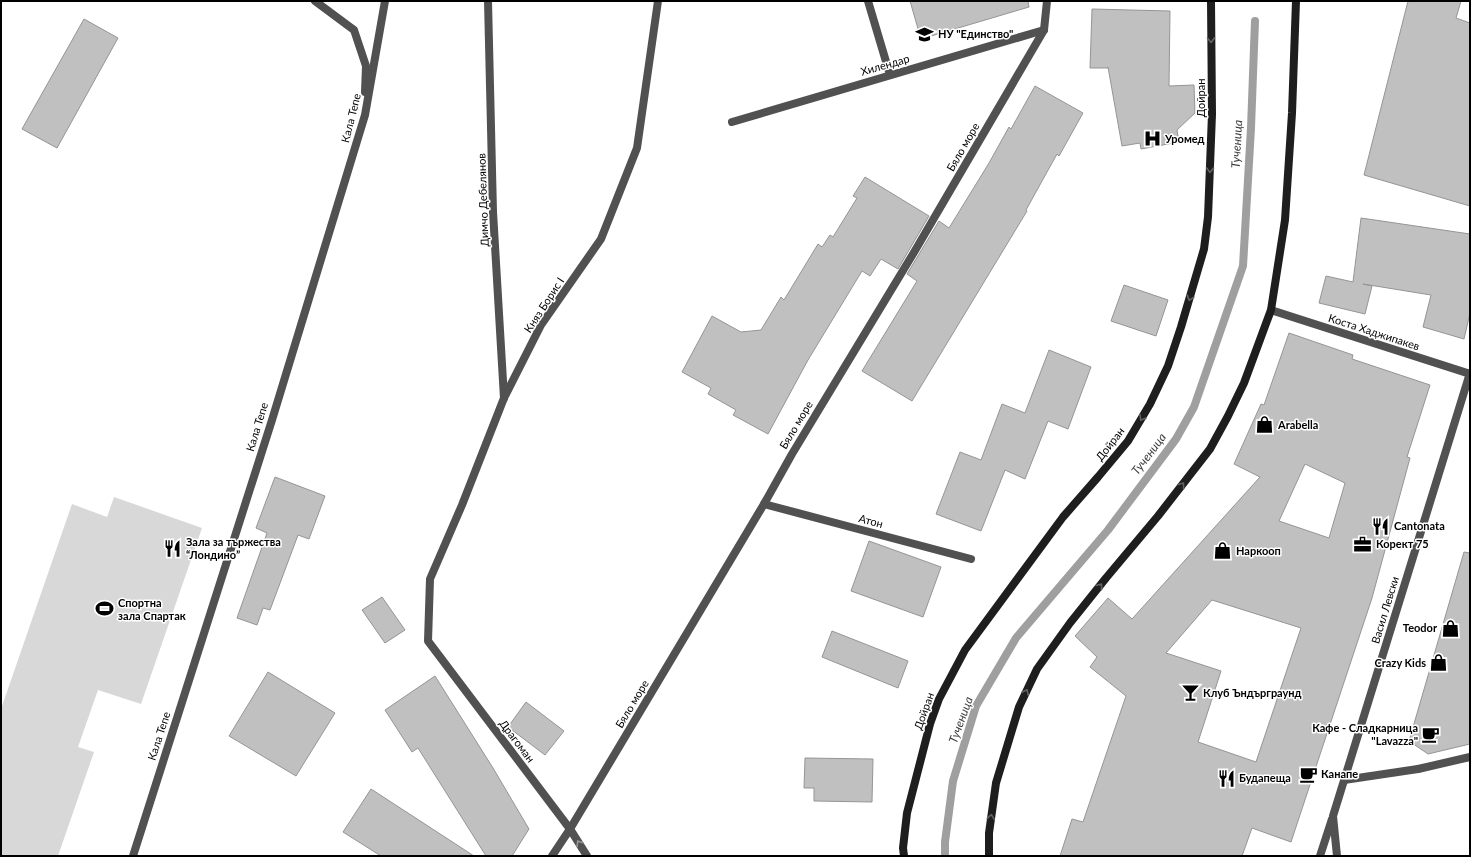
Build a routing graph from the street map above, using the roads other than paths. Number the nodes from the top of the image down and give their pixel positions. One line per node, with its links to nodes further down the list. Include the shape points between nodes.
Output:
1 (315, 1): 11 (street, via 354,30 366,66)
2 (385, 1): 11 (street, Кала Тепе)
3 (488, 1): 15 (street, Димчо Дебелянов, via 493,212)
4 (658, 1): 15 (street, Княз Борис I, via 638,148 601,239 542,325)
5 (868, 1): 10 (street)
6 (1047, 1): 9 (street, Бяло море)
7 (1211, 1): 26 (main road, Дойран, one-way to 26, via 1212,114 1208,217 1204,249 1168,366 1128,441 1062,517 965,650 939,699 930,724 907,813)
8 (1296, 1): 13 (main road, via 1285,220)
9 (1044, 30): 10 (street, Хилендар); 16 (street, Бяло море)
10 (890, 75): 12 (street, Хилендар)
11 (365, 115): 23 (street, Кала Тепе, via 272,420)
12 (732, 122)
13 (1271, 310): 14 (street, Коста Хаджипакев); 27 (main road, one-way to 13, via 989,833 996,783 1019,707 1037,669 1070,623 1210,449 1244,383)
14 (1470, 374): 20 (street, Васил Левски)
15 (504, 398): 18 (street, Княз Борис I, via 430,579)
16 (764, 504): 17 (street, Атон); 22 (street, Бяло море)
17 (972, 559)
18 (428, 641): 22 (street, Драгоман)
19 (1470, 757): 20 (street, via 1418,769)
20 (1344, 780): 21 (street, Васил Левски)
21 (1333, 816): 28 (street); 29 (street, Васил Левски)
22 (570, 829): 24 (street, Бяло море); 25 (street, Драгоман, one-way to 22)
23 (133, 856)
24 (552, 856)
25 (587, 856)
26 (904, 856)
27 (989, 856)
28 (1320, 856)
29 (1337, 856)

